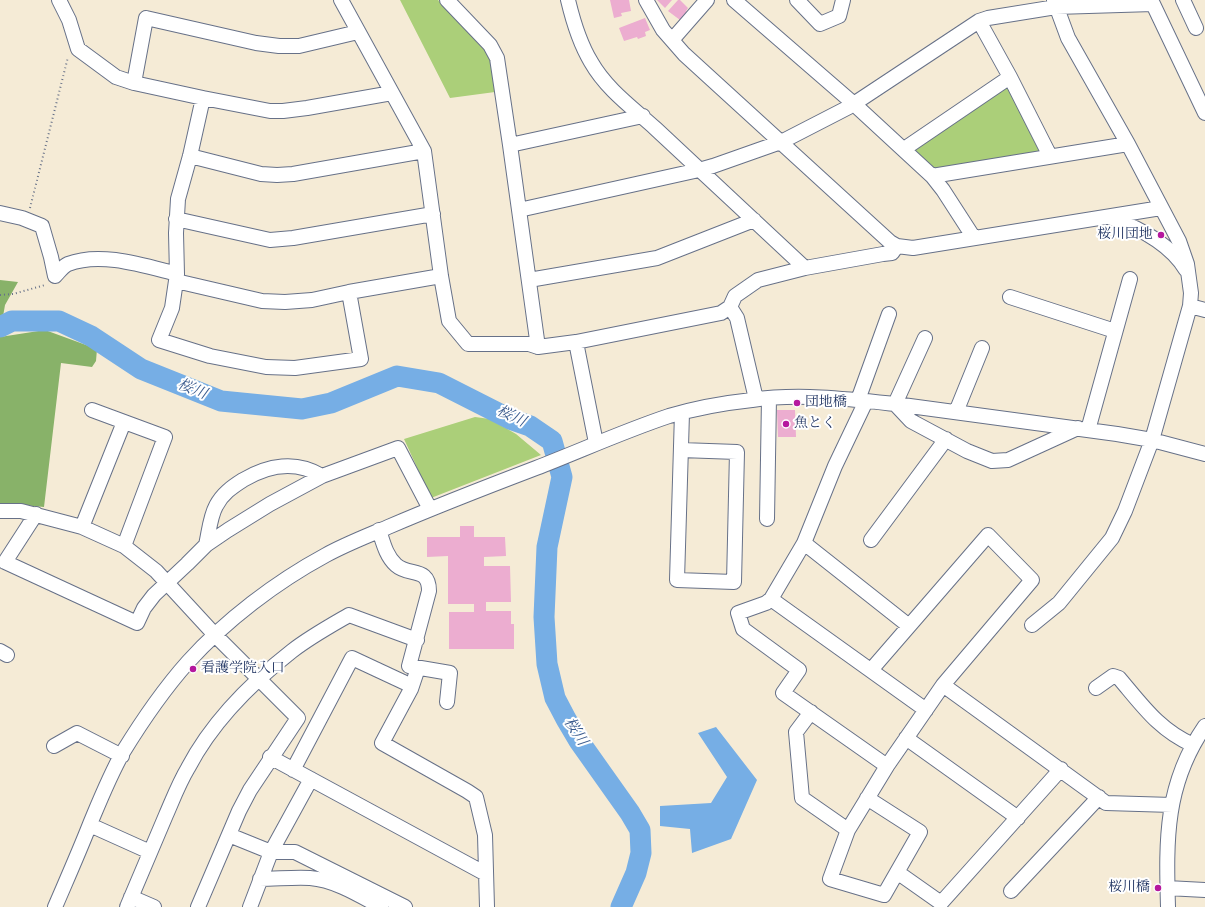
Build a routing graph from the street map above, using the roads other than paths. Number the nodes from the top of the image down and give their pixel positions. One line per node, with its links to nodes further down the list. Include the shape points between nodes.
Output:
1 (59, 0): 18 (street, via 69,20 78,49 116,77)
2 (341, 0): 15 (street)
3 (447, 0): 26 (street, via 490,45 497,58)
4 (568, 0): 23 (street, via 581,43 590,62 614,92)
5 (646, 0): 16 (street)
6 (707, 0): 16 (street)
7 (734, 0): 21 (street)
8 (797, 0): 9 (street, via 820,24 839,16)
9 (843, 0)
10 (1183, 0): 14 (street)
11 (1153, 2): 12 (street); 22 (street)
12 (1055, 4): 13 (street); 25 (street, via 1068,38)
13 (979, 21): 17 (street); 21 (street)
14 (1196, 28)
15 (358, 32): 18 (street, via 299,46 279,46 146,18); 19 (street)
16 (672, 40): 24 (street, via 684,54)
17 (1010, 77): 27 (street); 30 (street)
18 (134, 82): 20 (street)
19 (392, 94): 20 (street, via 282,111); 28 (street)
20 (203, 98): 29 (street)
21 (854, 104): 24 (street); 27 (street)
22 (1205, 113)
23 (643, 116): 26 (street); 31 (street)
24 (781, 142): 31 (street); 41 (street)
25 (1128, 144): 30 (street); 33 (street)
26 (510, 145): 34 (street)
27 (904, 149): 32 (street)
28 (424, 151): 29 (street, via 277,175 261,174); 36 (street)
29 (190, 156): 38 (street, via 178,199)
30 (1050, 156): 32 (street)
31 (699, 170): 34 (street); 39 (street)
32 (932, 176): 40 (street)
33 (1161, 208): 37 (street); 43 (street, via 1179,241)
34 (519, 210): 47 (street)
35 (0, 213): 45 (street, via 42,226 55,276 67,264 84,259 110,259 140,264)
36 (433, 214): 38 (street, via 270,240); 44 (street)
37 (1109, 217): 40 (street); 43 (street, via 1149,235 1175,256)
38 (176, 219): 45 (street)
39 (754, 220): 42 (street); 47 (street, via 657,258)
40 (974, 238): 41 (street, via 913,248)
41 (897, 246): 42 (street, via 892,253)
42 (805, 268): 51 (street, via 758,280 735,296)
43 (1188, 275): 50 (street)
44 (441, 276): 48 (street); 57 (street, via 449,321 468,344 529,344)
45 (177, 277): 48 (street, via 262,301 312,300); 48 (street, via 172,308 159,340 210,356 266,367 295,368 361,359)
46 (1130, 279): 54 (street)
47 (528, 280): 57 (street)
48 (349, 292)
49 (1010, 297): 54 (street)
50 (1190, 306): 52 (street); 68 (street)
51 (730, 307): 56 (street, via 721,313); 59 (street, via 737,318)
52 (1205, 310)
53 (889, 314): 60 (street)
54 (1115, 331): 66 (street)
55 (924, 338): 61 (street)
56 (576, 342): 57 (street); 69 (street)
57 (538, 347)
58 (982, 348): 63 (street)
59 (762, 399): 60 (street); 64 (street); 76 (street)
60 (862, 400): 61 (street); 80 (street)
61 (895, 404): 63 (street); 67 (street, via 911,421)
62 (92, 410): 65 (street)
63 (956, 412): 66 (street)
64 (682, 413): 69 (street); 70 (street)
65 (124, 422): 77 (street); 82 (street, via 165,437)
66 (1083, 429): 67 (street, via 1008,460 992,461); 68 (street)
67 (946, 440): 79 (street)
68 (1152, 440): 71 (street); 86 (street, via 1112,538 1059,603)
69 (596, 443): 73 (street)
70 (681, 450): 70 (street, via 677,580 734,582 737,452)
71 (1205, 454)
72 (322, 476): 73 (street, via 398,448); 81 (street, via 264,508); 81 (street, via 314,471 287,466 268,468 250,476 230,488 216,505)
73 (430, 509): 78 (street)
74 (0, 511): 75 (street)
75 (36, 514): 77 (street); 83 (street)
76 (767, 519)
77 (82, 527): 82 (street)
78 (379, 530): 88 (street, via 296,572); 89 (street, via 388,555 396,565 404,570 422,574 430,584)
79 (871, 540)
80 (804, 543): 85 (street); 87 (street)
81 (206, 545): 84 (street)
82 (124, 546): 84 (street)
83 (2, 566): 84 (street, via 137,623 149,602)
84 (166, 582): 88 (street)
85 (771, 599): 91 (street); 98 (street, via 766,604 738,613 743,629 799,670 783,693)
86 (1032, 625)
87 (909, 626): 91 (street); 94 (street, via 988,535 1032,580)
88 (215, 635): 92 (street); 103 (street, via 168,687)
89 (417, 640): 90 (street, via 409,666); 92 (street, via 348,615 293,650)
90 (418, 668): 93 (street); 96 (street, via 450,673)
91 (871, 670): 97 (street)
92 (259, 679): 104 (street, via 298,718); 116 (street, via 224,715 199,749 176,791)
93 (412, 686): 107 (street, via 352,658); 119 (street, via 382,743 476,797 485,835)
94 (943, 686): 97 (street); 106 (street)
95 (1096, 688): 101 (street, via 1113,676 1118,678 1152,717 1180,739)
96 (448, 702)
97 (926, 710): 100 (street)
98 (811, 712): 105 (street); 114 (street, via 796,732 802,798)
99 (1205, 726): 101 (street)
100 (906, 738): 105 (street); 112 (street)
101 (1193, 745): 111 (street, via 1177,783)
102 (54, 746): 103 (street, via 77,733)
103 (122, 756): 113 (street)
104 (270, 758): 107 (street); 115 (street, via 250,790)
105 (887, 766): 110 (street)
106 (1061, 769): 109 (street); 112 (street)
107 (293, 770): 108 (street)
108 (311, 779): 117 (street); 119 (street)
109 (1099, 797): 111 (street, via 1106,803); 123 (street)
110 (867, 798): 114 (street); 118 (street, via 920,832)
111 (1172, 806): 121 (street, via 1168,834)
112 (1018, 818): 118 (street, via 942,903)
113 (90, 825): 116 (street); 125 (street)
114 (848, 830): 118 (street, via 830,879 884,895)
115 (228, 835): 117 (street); 127 (street)
116 (150, 852): 124 (street)
117 (271, 852): 120 (street); 130 (street, via 295,852)
118 (897, 872)
119 (486, 874): 131 (street)
120 (260, 879): 128 (street); 129 (street, via 311,878 348,889)
121 (1167, 888): 122 (street); 132 (street)
122 (1205, 890)
123 (1011, 891)
124 (129, 902): 126 (street)
125 (55, 907)
126 (154, 907)
127 (198, 907)
128 (250, 907)
129 (380, 907)
130 (405, 907)
131 (487, 907)
132 (1168, 907)

